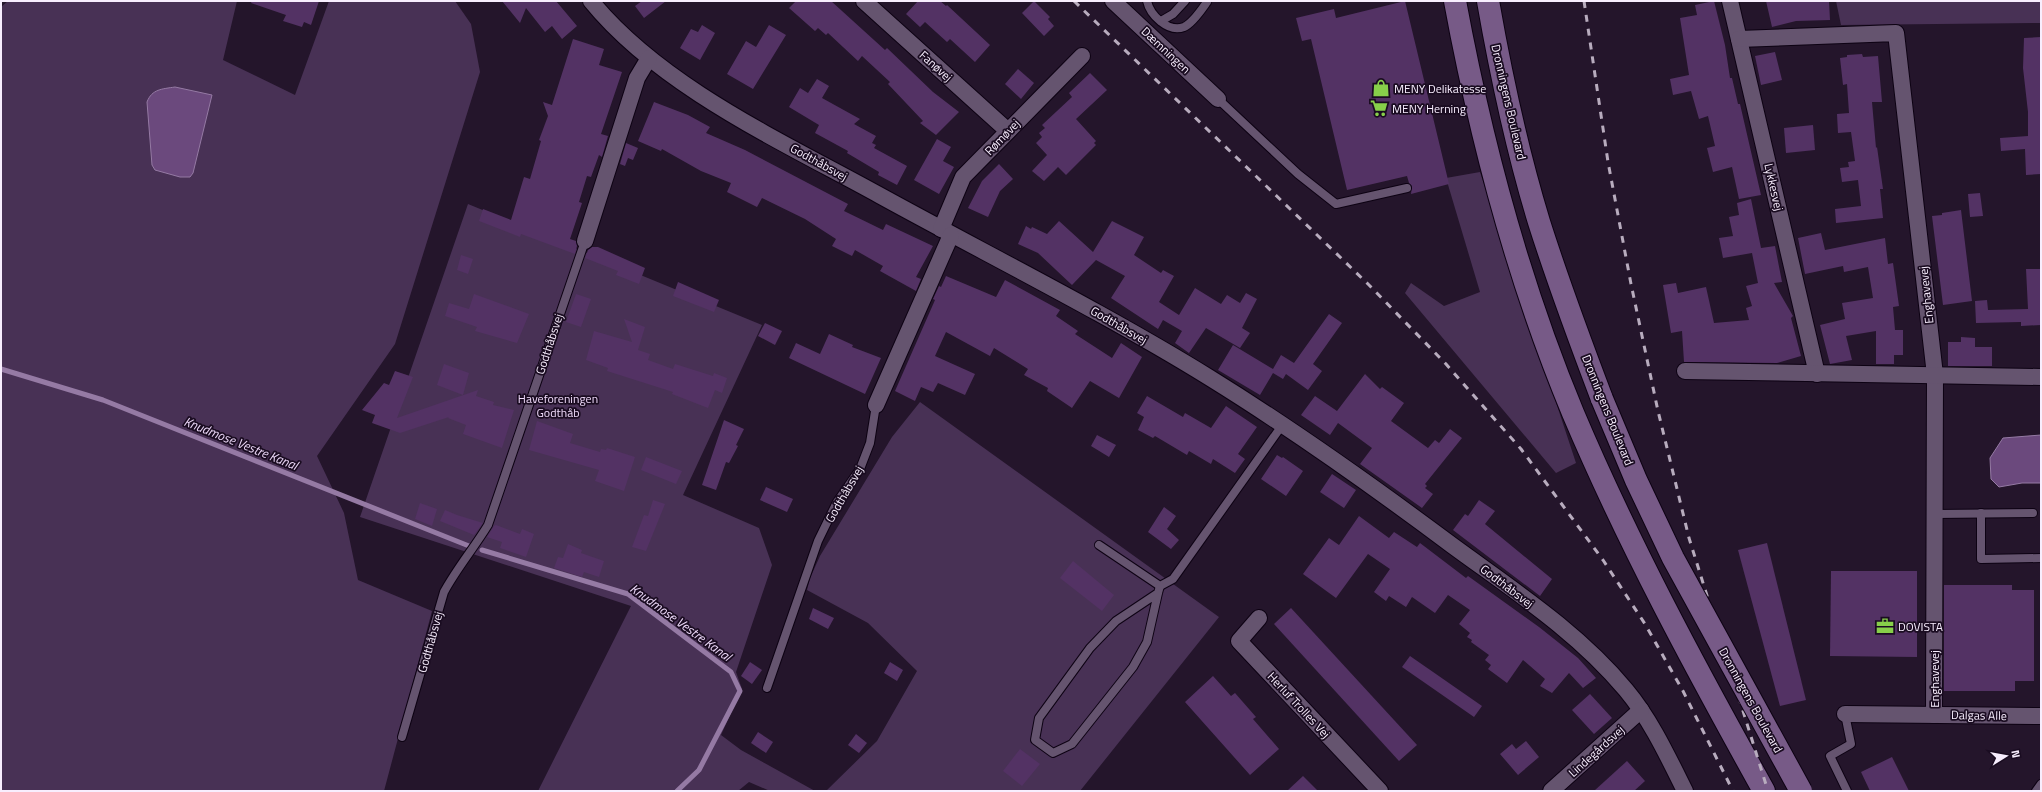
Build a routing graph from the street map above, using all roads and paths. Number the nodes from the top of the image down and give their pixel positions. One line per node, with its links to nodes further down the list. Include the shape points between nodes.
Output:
1 (591, 1): 13 (street, Godthåbsvej, via 608,22)
2 (864, 1): 15 (street, Fanøvej)
3 (1113, 1): 14 (street, Dæmningen)
4 (1147, 1): 10 (lane, via 1149,8)
5 (1185, 1): 10 (lane, via 1173,14)
6 (1455, 1): 42 (main road, via 1486,149 1509,230 1536,314 1572,410 1647,574)
7 (1488, 1): 43 (main road, Dronningens Boulevard, bridge, via 1494,38 1539,221 1566,304 1602,399 1673,558)
8 (1730, 1): 11 (street, Lykkesvej)
9 (1207, 2): 10 (lane, via 1185,27 1175,28)
10 (1161, 21)
11 (1739, 39): 20 (street, Lykkesvej); 21 (street, Enghavevej, via 1896,34)
12 (1082, 56): 15 (street, Rømøvej)
13 (649, 58): 17 (street, Godthåbsvej, via 688,87 761,130); 18 (street, Godthåbsvej, via 637,78)
14 (1218, 99): 16 (lane, via 1298,174 1336,204)
15 (1008, 130): 17 (street, Rømøvej, via 963,177)
16 (1407, 188)
17 (946, 232): 23 (street, Godthåbsvej); 24 (street, Godthåbsvej, via 1100,314)
18 (585, 241): 37 (lane, Godthåbsvej, via 488,525 444,592)
19 (1684, 371): 20 (street)
20 (1817, 374): 21 (street)
21 (1935, 375): 22 (street); 27 (street, Enghavevej)
22 (2041, 377)
23 (876, 405): 32 (lane, Godthåbsvej, via 870,443 860,469 837,502 818,540)
24 (1283, 424): 30 (lane, via 1174,579); 33 (street, Godthåbsvej, via 1537,608 1594,655)
25 (1981, 513): 26 (lane); 27 (lane); 29 (lane, via 1981,559)
26 (2033, 513)
27 (1935, 514): 35 (street, Enghavevej)
28 (1099, 545): 30 (lane)
29 (2041, 558)
30 (1159, 589): 30 (lane, via 1116,621 1090,648 1039,718 1035,740 1053,753 1072,744 1134,667 1147,642)
31 (1259, 618): 39 (street, Herluf Trolles Vej, via 1239,641)
32 (767, 688)
33 (1641, 710): 40 (street, Lindegårdsvej); 41 (street, Godthåbsvej)
34 (1845, 714): 35 (street, Dalgas Alle); 44 (lane, via 1851,744 1830,756)
35 (1934, 715): 36 (street, Dalgas Alle)
36 (2041, 716)
37 (402, 737)
38 (2041, 784): 45 (lane)
39 (1380, 791)
40 (1551, 791)
41 (1685, 791)
42 (1764, 791)
43 (1801, 791)
44 (1847, 791)
45 (2036, 791)

